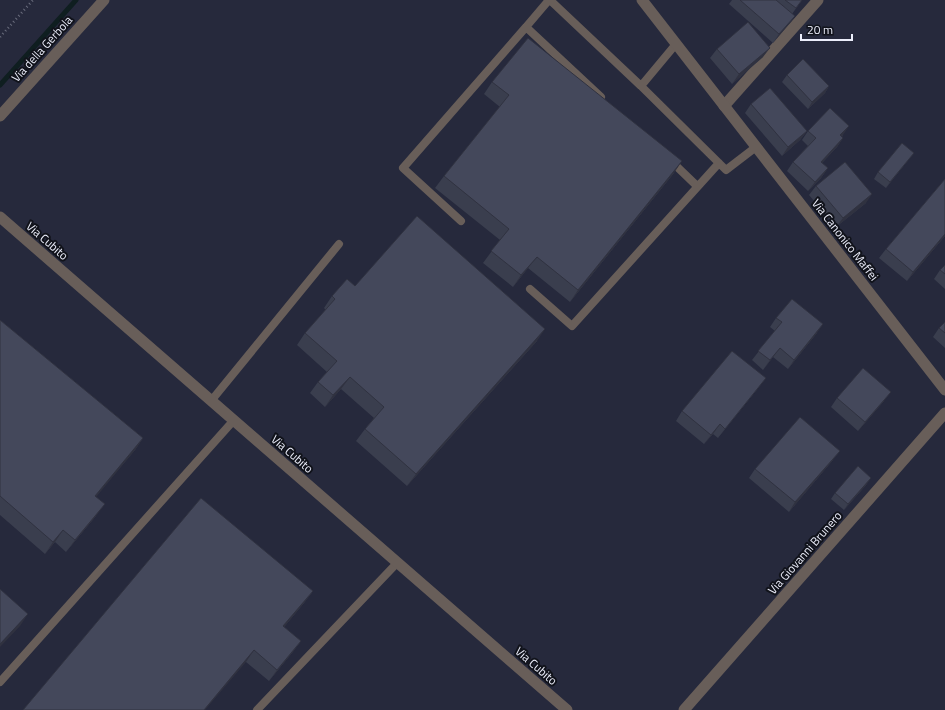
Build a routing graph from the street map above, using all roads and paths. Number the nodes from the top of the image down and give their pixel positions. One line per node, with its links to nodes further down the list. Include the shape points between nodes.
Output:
1 (33, 0): 7 (path)
2 (104, 0): 12 (street, Via della Gerbola)
3 (549, 0): 6 (lane); 9 (lane)
4 (642, 0): 8 (street, Via Canonico Maffei)
5 (818, 0): 11 (street)
6 (526, 28): 10 (lane); 18 (lane, via 402,168)
7 (0, 36)
8 (676, 44): 9 (lane); 11 (street, Via Canonico Maffei)
9 (641, 86): 15 (lane)
10 (606, 101)
11 (724, 106): 13 (street, Via Canonico Maffei)
12 (0, 116)
13 (756, 147): 15 (lane, via 726,170); 21 (street, Via Canonico Maffei)
14 (663, 154): 16 (lane)
15 (719, 163): 16 (lane)
16 (697, 186): 20 (lane, via 572,326)
17 (0, 217): 22 (street, Via Cubito)
18 (461, 221)
19 (339, 244): 22 (lane)
20 (530, 289)
21 (945, 390)
22 (211, 401): 24 (street, Via Cubito)
23 (945, 413): 29 (street, Via Giovanni Brunero)
24 (234, 420): 25 (street, Via Cubito); 26 (lane)
25 (397, 562): 27 (lane); 28 (street, Via Cubito)
26 (0, 682)
27 (257, 710)
28 (567, 710)
29 (684, 710)

